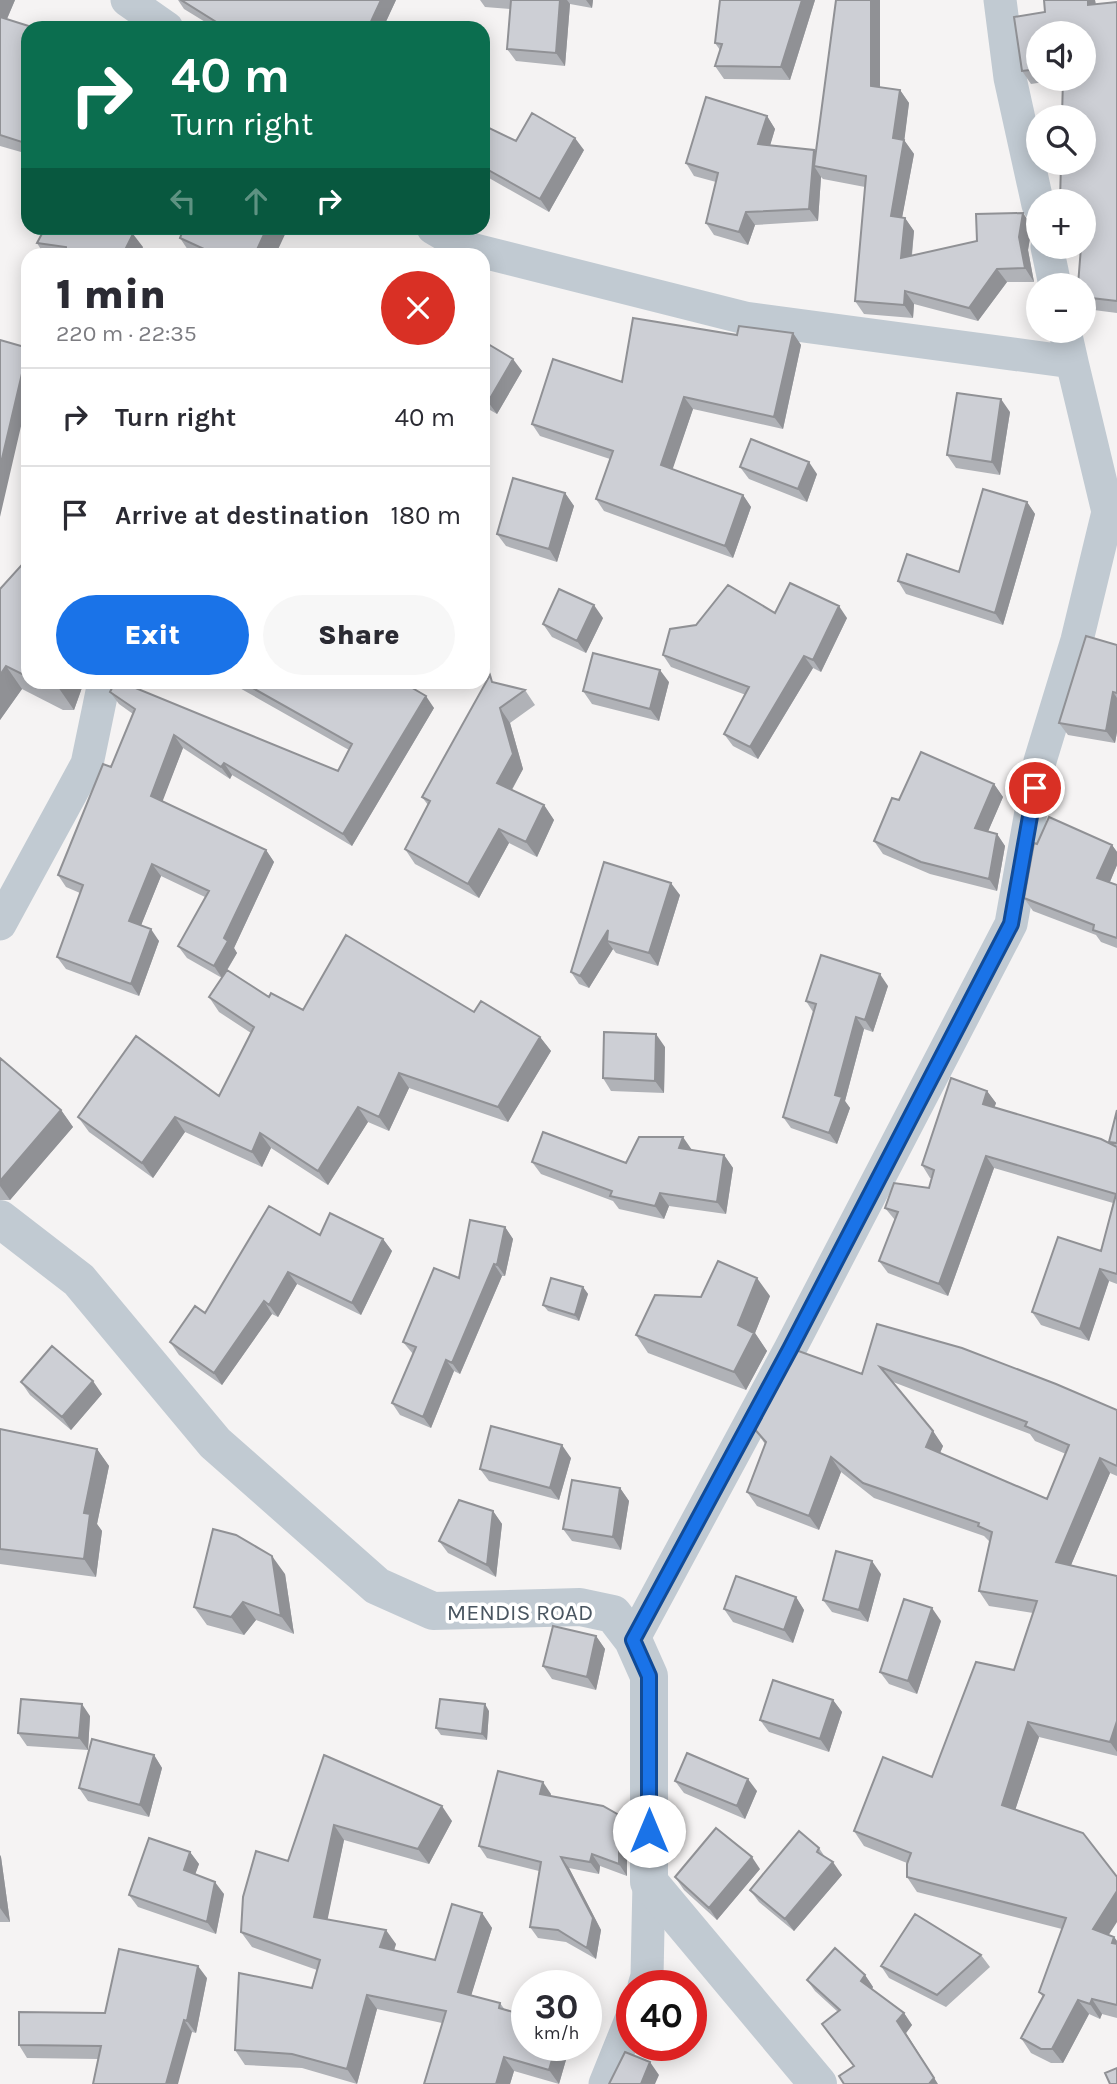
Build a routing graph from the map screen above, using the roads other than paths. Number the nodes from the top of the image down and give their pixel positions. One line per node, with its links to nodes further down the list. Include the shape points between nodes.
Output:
1 (127, 0): 3 (street)
2 (1000, 0): 4 (street, via 1010,78)
3 (157, 21)
4 (1034, 189)
5 (445, 235): 6 (street)
6 (467, 248)
7 (490, 254): 8 (street, via 745,318)
8 (1068, 346): 12 (street, via 1108,512 1077,640 1040,761 1011,924)
9 (103, 689): 10 (street, via 87,764)
10 (0, 924)
11 (0, 1219): 12 (street, MENDIS ROAD, via 79,1280 215,1443 377,1586 433,1611 580,1607 613,1614)
12 (633, 1640): 13 (street, MENDIS ROAD, via 649,1676)
13 (649, 1882): 14 (street); 17 (street)
14 (648, 1970)
15 (616, 2057): 16 (street)
16 (605, 2084)
17 (818, 2084)

